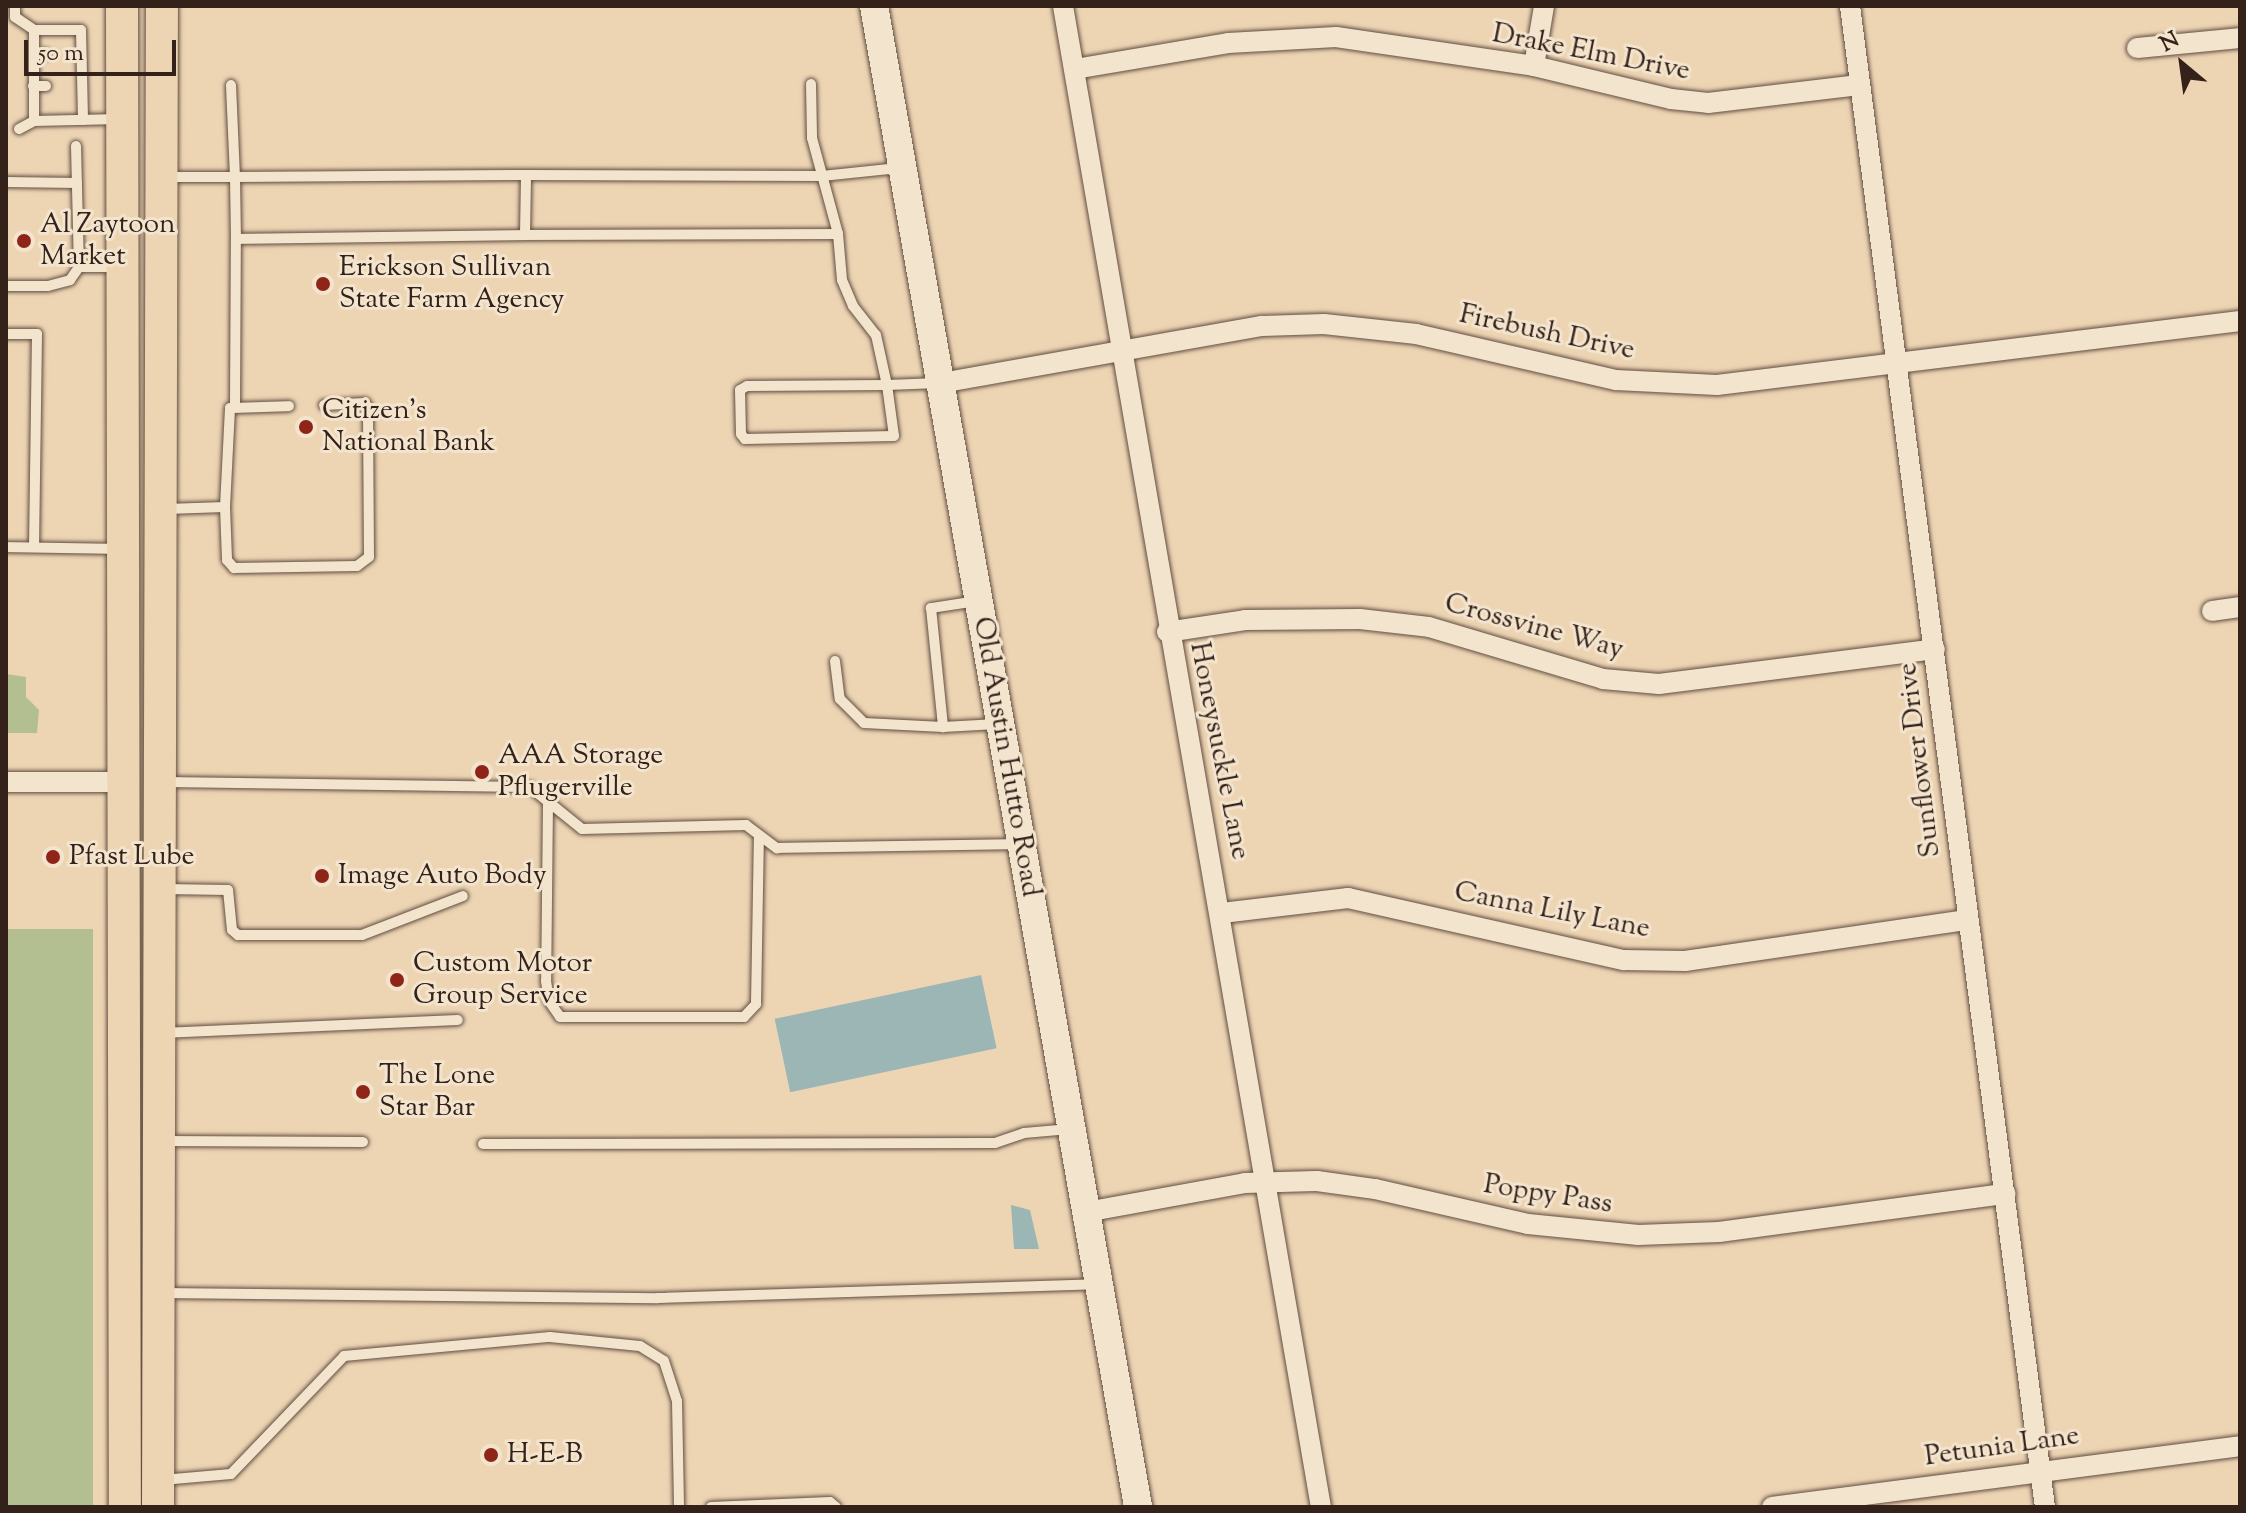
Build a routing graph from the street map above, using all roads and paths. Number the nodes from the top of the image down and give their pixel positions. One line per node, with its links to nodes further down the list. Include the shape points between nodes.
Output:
1 (122, 6): 20 (main road)
2 (162, 6): 28 (main road)
3 (874, 6): 25 (street, Old Austin Hutto Road)
4 (1063, 6): 14 (street, Honeysuckle Lane)
5 (1544, 6): 13 (street)
6 (1850, 6): 17 (street, Sunflower Drive)
7 (12, 14): 8 (lane)
8 (34, 30): 11 (lane); 21 (lane, via 81,30)
9 (2240, 38): 10 (street)
10 (2137, 48)
11 (34, 54): 12 (lane); 18 (lane)
12 (46, 54)
13 (1534, 66): 14 (street, Drake Elm Drive, via 1336,37 1228,43); 17 (street, Drake Elm Drive, via 1708,103)
14 (1075, 69): 40 (street, Honeysuckle Lane)
15 (811, 84): 27 (lane, via 812,138)
16 (231, 85): 29 (lane)
17 (1859, 85): 41 (street, Sunflower Drive)
18 (33, 86): 19 (lane); 22 (lane)
19 (46, 86)
20 (122, 118): 21 (lane); 36 (main road)
21 (83, 120): 22 (lane)
22 (34, 121): 23 (lane)
23 (19, 129)
24 (76, 146): 31 (lane)
25 (902, 168): 27 (lane); 42 (street, Old Austin Hutto Road)
26 (526, 175): 27 (lane); 29 (lane); 33 (lane)
27 (822, 176): 32 (lane)
28 (162, 177): 29 (lane); 48 (main road)
29 (235, 177): 34 (lane)
30 (6, 182): 31 (lane)
31 (77, 183): 35 (lane)
32 (838, 234): 33 (lane); 43 (lane, via 842,280 853,306 876,335)
33 (525, 235): 34 (lane)
34 (236, 239): 44 (lane)
35 (79, 267): 36 (lane); 37 (lane, via 70,280 48,286)
36 (122, 267): 51 (main road)
37 (6, 286)
38 (2240, 321): 41 (street, Firebush Drive)
39 (6, 334): 50 (lane, via 37,334)
40 (1122, 352): 41 (street, Firebush Drive, via 1262,326 1324,324 1416,334 1616,380 1717,385); 42 (street, Firebush Drive); 55 (street, Honeysuckle Lane)
41 (1899, 366): 56 (street, Sunflower Drive)
42 (941, 383): 43 (lane); 52 (street, Old Austin Hutto Road)
43 (887, 385): 43 (lane, via 747,386 740,390 741,434 745,439 889,439 894,436)
44 (235, 405): 46 (lane); 47 (lane, via 230,408)
45 (324, 405): 47 (lane, via 365,403 368,408 369,557 357,566 234,568 227,560)
46 (289, 406)
47 (225, 507): 48 (lane)
48 (160, 509): 62 (main road)
49 (6, 547): 50 (lane)
50 (34, 547): 51 (lane)
51 (121, 549): 61 (main road)
52 (979, 601): 58 (street, Old Austin Hutto Road); 59 (lane, via 931,608)
53 (2240, 607): 54 (street)
54 (2212, 611)
55 (1167, 632): 56 (street, Crossvine Way, via 1245,620 1360,619 1429,627 1603,679 1659,684); 68 (street, Honeysuckle Lane)
56 (1935, 649): 69 (street, Sunflower Drive)
57 (835, 661): 59 (lane, via 840,699 864,723)
58 (1000, 724): 59 (lane); 65 (street, Old Austin Hutto Road)
59 (943, 727)
60 (6, 782): 61 (street)
61 (121, 782): 71 (main road)
62 (160, 782): 63 (lane, via 530,787); 66 (main road)
63 (548, 802): 64 (lane, via 582,829 746,825); 64 (lane, via 546,981 549,1001 560,1017 744,1017 756,1004)
64 (759, 837): 65 (lane, via 777,848)
65 (1021, 844): 73 (street, Old Austin Hutto Road)
66 (159, 889): 67 (lane, via 228,890 232,930 238,935 362,935); 72 (main road)
67 (463, 896)
68 (1222, 913): 69 (street, Canna Lily Lane, via 1348,898 1624,960 1685,961); 77 (street, Honeysuckle Lane)
69 (1967, 920): 78 (street, Sunflower Drive)
70 (458, 1020): 72 (lane)
71 (122, 1030): 72 (street); 84 (main road)
72 (159, 1033): 74 (main road)
73 (1072, 1129): 76 (lane, via 1024,1133 995,1143); 79 (street, Old Austin Hutto Road)
74 (159, 1141): 75 (lane); 81 (main road)
75 (363, 1142)
76 (483, 1144)
77 (1266, 1182): 78 (street, Poppy Pass, via 1375,1189 1528,1224 1638,1235 1719,1232); 79 (street, Poppy Pass); 89 (street, Honeysuckle Lane)
78 (2005, 1194): 83 (street, Sunflower Drive)
79 (1086, 1212): 80 (street, Old Austin Hutto Road)
80 (1099, 1283): 81 (lane, via 658,1298); 88 (street, Old Austin Hutto Road)
81 (159, 1293): 84 (main road)
82 (2240, 1446): 83 (street, Petunia Lane)
83 (2041, 1470): 90 (street, Petunia Lane); 91 (street, Sunflower Drive)
84 (142, 1489): 85 (lane, via 231,1474 344,1356 550,1337 640,1346 664,1361 677,1401)
85 (679, 1507)
86 (711, 1507): 87 (lane, via 830,1502)
87 (836, 1507)
88 (1138, 1507)
89 (1321, 1507)
90 (1772, 1507)
91 (2045, 1507)

